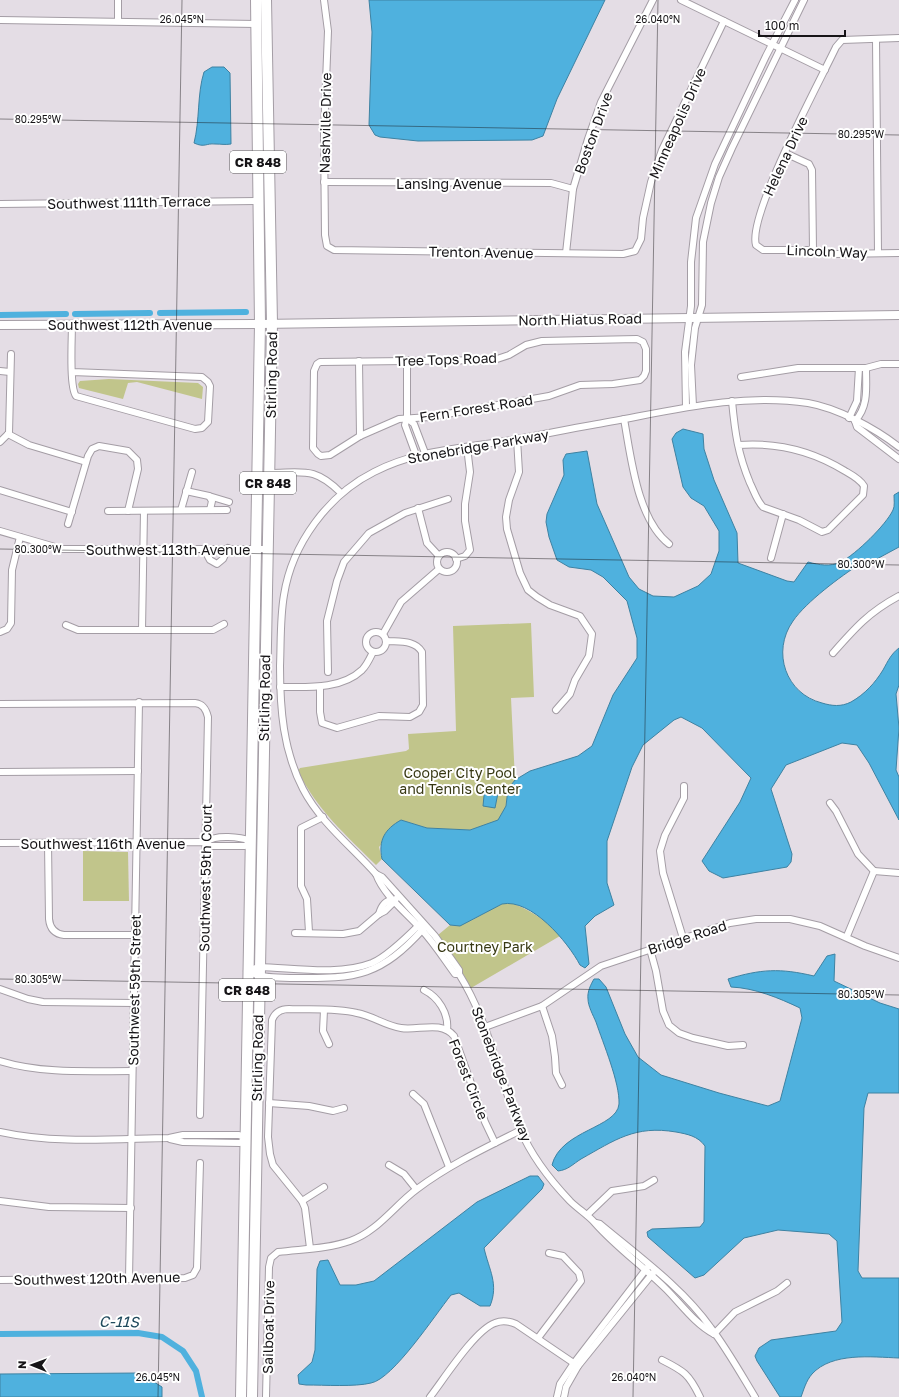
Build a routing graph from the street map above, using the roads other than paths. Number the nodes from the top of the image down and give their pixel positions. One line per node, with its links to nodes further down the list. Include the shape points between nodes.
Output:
1 (118, 0): 10 (street)
2 (256, 0): 12 (main road, Stirling Road / CR 848)
3 (266, 0): 13 (main road, Stirling Road / CR 848)
4 (324, 0): 20 (street, Nashville Drive, via 328,31)
5 (654, 0): 21 (street, Boston Drive, via 601,102)
6 (681, 0): 11 (street)
7 (795, 0): 16 (street)
8 (804, 0): 17 (street)
9 (0, 20): 10 (street)
10 (118, 21): 12 (street)
11 (724, 21): 16 (street); 29 (street, Minneapolis Drive, via 662,150 651,182 641,239)
12 (256, 24): 13 (street); 22 (main road, Stirling Road / CR 848)
13 (267, 24): 36 (main road, Stirling Road / CR 848)
14 (899, 38): 15 (street)
15 (876, 39): 18 (street, Helena Drive, via 842,40); 32 (street)
16 (772, 45): 17 (street); 24 (street, via 715,164 696,218)
17 (779, 48): 18 (street); 25 (street, via 719,176)
18 (825, 70): 19 (street, Helena Drive)
19 (785, 153): 26 (street, Helena Drive, via 761,208 754,234); 28 (street, via 809,164 812,170)
20 (324, 182): 21 (street, Lansing Avenue, via 551,183); 27 (street, Nashville Drive)
21 (574, 189): 30 (street, Boston Drive)
22 (259, 201): 23 (street, Southwest 111th Terrace); 38 (main road, Stirling Road / CR 848)
23 (0, 204)
24 (693, 242): 25 (street); 34 (street)
25 (703, 242): 35 (street, via 702,305)
26 (756, 245): 28 (street, Lincoln Way, via 763,250)
27 (327, 246): 30 (street, Trenton Avenue, via 334,250)
28 (813, 250): 32 (street, Lincoln Way, via 836,254)
29 (635, 251): 30 (street, Trenton Avenue, via 623,254)
30 (566, 252)
31 (899, 252): 32 (street, Lincoln Way)
32 (878, 253)
33 (899, 315): 35 (street, North Hiatus Road)
34 (690, 317): 35 (street, North Hiatus Road); 36 (street, North Hiatus Road); 51 (street, via 684,366)
35 (699, 317): 51 (street, via 690,365)
36 (272, 323): 38 (street, North Hiatus Road); 68 (main road, Stirling Road / CR 848)
37 (72, 324): 38 (street, Southwest 112th Avenue); 39 (street, Southwest 112th Avenue); 47 (street)
38 (260, 324): 91 (main road, Stirling Road / CR 848)
39 (0, 325)
40 (11, 354): 46 (street)
41 (407, 360): 42 (street, Tree Tops Road); 48 (street, Tree Tops Road, via 494,360 509,356 526,345 547,340 633,339 643,342 646,350); 52 (street)
42 (359, 361): 56 (street); 62 (street, Tree Tops Road, via 323,361 317,364 314,374)
43 (899, 364): 44 (street)
44 (862, 368): 49 (street, via 798,368); 54 (street, via 865,401 859,417)
45 (0, 371): 46 (street)
46 (10, 372): 55 (street)
47 (72, 372): 47 (street, via 199,376 206,379 210,386 210,416 207,424 195,429 80,398 73,393)
48 (644, 376): 52 (street, Fern Forest Road, via 637,380 613,384 580,385 549,396 430,417)
49 (741, 377)
50 (732, 401): 51 (street, Stonebridge Parkway); 54 (street, Stonebridge Parkway, via 777,400 807,403 826,408); 59 (street)
51 (690, 407): 53 (street, Stonebridge Parkway)
52 (407, 418): 56 (street, Fern Forest Road, via 388,423); 63 (street, via 414,424); 64 (street, via 406,425)
53 (624, 419): 57 (street, Stonebridge Parkway); 87 (street, via 636,479 645,507 657,532)
54 (852, 420): 61 (street, Stonebridge Parkway, via 873,429); 65 (street, Stonebridge Parkway, via 857,427)
55 (9, 434): 58 (street); 66 (street, via 29,445)
56 (360, 436): 62 (street, Fern Forest Road, via 330,455 321,456)
57 (517, 439): 60 (street, Stonebridge Parkway); 111 (street, via 519,472 506,517 520,573 528,590 550,605 580,616 592,634 589,656 570,694)
58 (0, 442)
59 (738, 445): 83 (street, via 740,458 752,488 763,507); 83 (street, via 774,444 803,451 831,462 862,483 864,491 861,499 828,530 822,532)
60 (467, 447): 63 (street, Stonebridge Parkway); 95 (street, via 470,472 465,521 470,550 465,556)
61 (899, 447)
62 (315, 452)
63 (425, 454): 64 (street, Stonebridge Parkway)
64 (416, 455): 71 (street, Stonebridge Parkway, via 371,473)
65 (899, 459)
66 (86, 462): 80 (street, via 90,453 102,445 128,451 135,456 138,469); 82 (street)
67 (192, 472): 70 (street)
68 (268, 473): 71 (street, via 317,474 329,480); 92 (main road, Stirling Road / CR 848)
69 (0, 490): 82 (street)
70 (186, 491): 72 (street); 76 (street)
71 (341, 493): 107 (street, Stonebridge Parkway, via 320,514 303,540 284,592)
72 (209, 496): 74 (street); 77 (street, via 212,502)
73 (448, 499): 75 (street)
74 (229, 502)
75 (418, 508): 93 (street, via 427,542); 106 (street, via 369,533 344,562 327,621)
76 (180, 510): 77 (street); 81 (street)
77 (210, 510): 78 (street)
78 (227, 510)
79 (108, 511): 80 (street)
80 (128, 511): 81 (street)
81 (144, 511): 89 (street)
82 (72, 512): 84 (street)
83 (783, 514): 94 (street)
84 (68, 524)
85 (0, 531): 86 (street, Southwest 113th Avenue)
86 (20, 537): 89 (street, Southwest 113th Avenue, via 62,549); 101 (street, via 12,570 11,623 7,629)
87 (669, 544)
88 (228, 548): 90 (street, Southwest 113th Avenue); 90 (street, via 217,564 210,560); 91 (street, Southwest 113th Avenue)
89 (144, 549): 90 (street, Southwest 113th Avenue); 100 (street)
90 (204, 549)
91 (256, 549): 92 (street, Southwest 113th Avenue); 117 (main road, Stirling Road / CR 848)
92 (267, 549): 117 (main road, Stirling Road / CR 848)
93 (439, 556): 95 (street, via 449,552); 96 (street)
94 (771, 558)
95 (456, 559): 96 (street, via 456,566 452,571 446,573)
96 (439, 569): 102 (street, via 400,602)
97 (899, 596): 105 (street, via 874,610)
98 (224, 624): 100 (street, via 213,630)
99 (66, 625): 100 (street, via 78,630)
100 (142, 630)
101 (0, 632)
102 (384, 634): 103 (street); 104 (street, via 374,632 368,635 366,645)
103 (387, 642): 104 (street, via 382,650); 108 (street, via 412,643 419,646 422,652 423,705 419,712 410,717 379,716 337,728 328,726 322,723)
104 (373, 652): 108 (street, via 360,672 341,682)
105 (833, 653)
106 (328, 672)
107 (280, 687): 108 (street); 116 (street, Stonebridge Parkway, via 285,743 304,792)
108 (320, 687)
109 (139, 702): 110 (street); 112 (street, Southwest 59th Street); 119 (street, Southwest 59th Court, via 195,703 205,710 208,717)
110 (0, 704)
111 (556, 710)
112 (138, 771): 113 (street); 118 (street, Southwest 59th Street)
113 (0, 772)
114 (684, 786): 132 (street, via 684,798 665,835 660,851 663,873)
115 (830, 803): 122 (street, via 858,854)
116 (322, 817): 124 (street, Stonebridge Parkway); 128 (street, via 301,828 301,886 307,899)
117 (256, 841): 119 (street, Southwest 116th Avenue, via 245,846 210,846); 135 (main road, Stirling Road / CR 848); 136 (main road, Stirling Road / CR 848)
118 (137, 842): 119 (street, Southwest 116th Avenue); 121 (street, Southwest 116th Avenue); 130 (street, Southwest 59th Street)
119 (206, 842): 152 (street, Southwest 59th Court)
120 (0, 843): 121 (street, Southwest 116th Avenue)
121 (48, 843): 130 (street, via 49,919 53,930 64,935)
122 (874, 871): 123 (street); 131 (street)
123 (899, 873)
124 (376, 874): 125 (street, Stonebridge Parkway, via 382,876); 126 (street, Stonebridge Parkway, via 378,881)
125 (399, 895): 126 (street); 127 (street, Stonebridge Parkway)
126 (394, 900): 127 (street, Stonebridge Parkway); 128 (street, via 384,905 379,914 359,931 343,934)
127 (422, 926): 136 (street, via 374,962 333,970); 136 (street, via 388,961 361,975 328,979); 142 (street, Stonebridge Parkway, via 456,974 459,974)
128 (309, 932): 129 (street)
129 (295, 933)
130 (136, 935): 139 (street, Southwest 59th Street)
131 (847, 936): 132 (street, Bridge Road, via 790,919 756,919 730,923); 134 (street, Bridge Road, via 865,946)
132 (683, 938): 133 (street, Bridge Road)
133 (650, 949): 140 (street, Bridge Road, via 601,966); 145 (street, via 663,1011 669,1025 686,1036 728,1046)
134 (899, 958)
135 (248, 971): 136 (street); 136 (street); 155 (main road, Stirling Road / CR 848)
136 (258, 972): 155 (main road, Stirling Road / CR 848)
137 (0, 989): 139 (street, via 43,1002)
138 (424, 990): 143 (street, via 433,994 438,1001 446,1017)
139 (134, 1003): 147 (street, Southwest 59th Street)
140 (542, 1006): 142 (street, Bridge Road); 148 (street, via 552,1036 556,1074)
141 (324, 1010): 143 (street, Forest Circle, via 358,1013 401,1028 435,1027); 144 (street, via 323,1031); 150 (street, Forest Circle, via 284,1009 274,1015)
142 (485, 1027): 153 (street, Stonebridge Parkway)
143 (447, 1030): 157 (street, Forest Circle, via 454,1036 485,1122)
144 (329, 1044)
145 (743, 1045)
146 (0, 1061): 147 (street, via 59,1072)
147 (132, 1071): 156 (street, Southwest 59th Street)
148 (562, 1085)
149 (413, 1094): 160 (street, via 424,1104)
150 (269, 1103): 151 (street, via 333,1111); 165 (street, Forest Circle, via 268,1137 273,1165)
151 (344, 1108)
152 (200, 1115)
153 (520, 1130): 157 (street); 167 (street, Stonebridge Parkway, via 555,1183)
154 (0, 1132): 156 (street, via 58,1139)
155 (251, 1138): 156 (street, via 239,1135 183,1135); 182 (main road, Stirling Road / CR 848); 183 (main road, Stirling Road / CR 848)
156 (132, 1139): 166 (street, Southwest 59th Street)
157 (496, 1143): 160 (street)
158 (200, 1163): 175 (street, Southwest 120th Avenue, via 198,1268 193,1275 185,1278)
159 (389, 1165): 163 (street, via 404,1174)
160 (449, 1167): 163 (street)
161 (654, 1180): 167 (street, via 644,1186 612,1191)
162 (324, 1187): 165 (street)
163 (416, 1189): 169 (street, via 368,1233 350,1241)
164 (0, 1201): 166 (street, via 49,1208)
165 (302, 1201): 169 (street, Forest Circle)
166 (131, 1208): 175 (street, Southwest 59th Street)
167 (586, 1215): 168 (street, Stonebridge Parkway)
168 (596, 1223): 171 (street, Stonebridge Parkway); 172 (street, Stonebridge Parkway)
169 (310, 1248): 184 (street, Sailboat Drive, via 278,1252 271,1258)
170 (549, 1253): 179 (street, via 563,1256 579,1273 580,1281)
171 (649, 1265): 172 (street); 173 (street, Stonebridge Parkway)
172 (644, 1271): 174 (street, Stonebridge Parkway); 181 (street)
173 (655, 1271): 174 (street); 178 (street, Stonebridge Parkway, via 698,1313)
174 (650, 1276): 178 (street, Stonebridge Parkway, via 705,1330); 181 (street)
175 (129, 1279): 176 (street, Southwest 120th Avenue)
176 (0, 1280)
177 (788, 1283): 178 (street, via 735,1312)
178 (714, 1334): 189 (street, Stonebridge Parkway)
179 (538, 1338): 181 (street); 185 (street, via 509,1321 489,1326 473,1341)
180 (662, 1360): 188 (street, via 680,1369 692,1380)
181 (576, 1364): 186 (street, via 560,1384); 187 (street)
182 (241, 1397)
183 (252, 1397)
184 (266, 1397)
185 (430, 1397)
186 (557, 1397)
187 (564, 1397)
188 (700, 1397)
189 (754, 1397)

